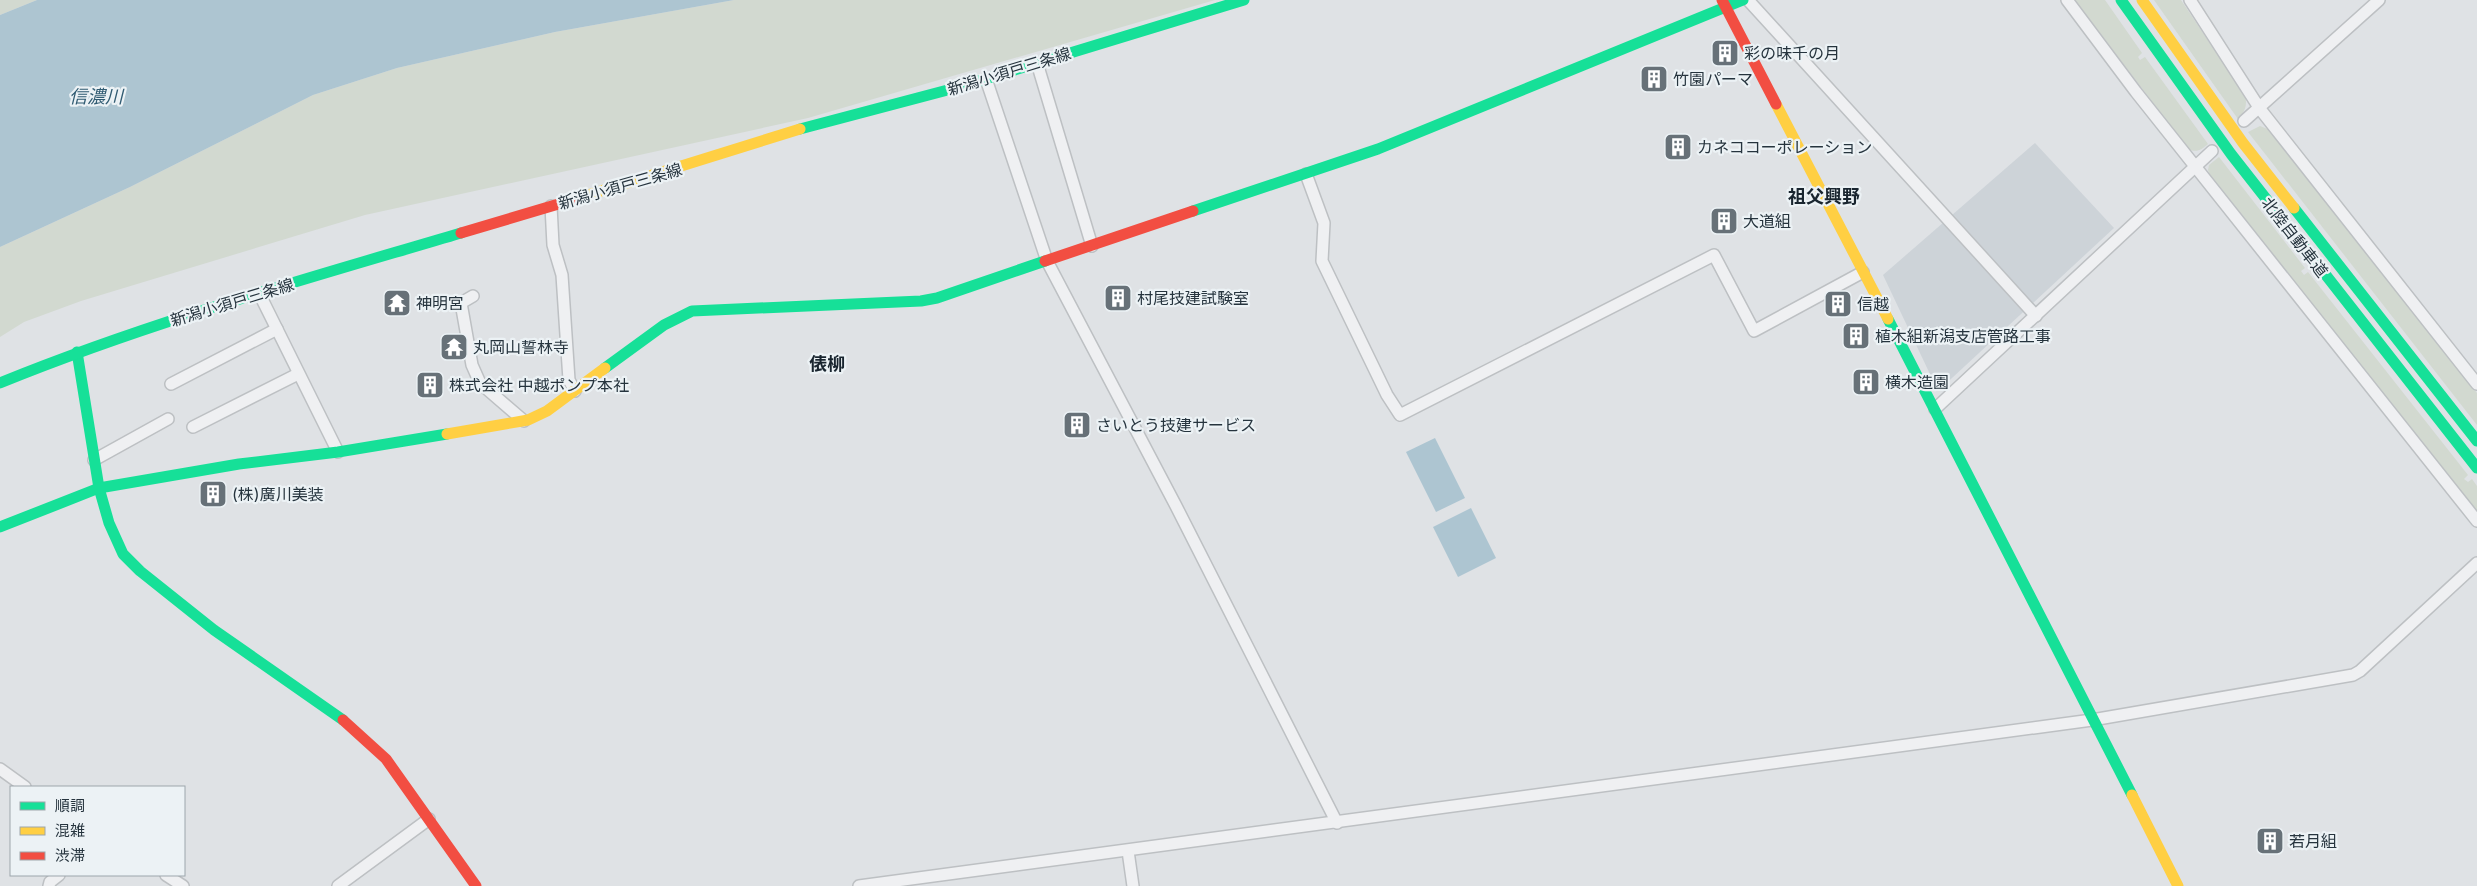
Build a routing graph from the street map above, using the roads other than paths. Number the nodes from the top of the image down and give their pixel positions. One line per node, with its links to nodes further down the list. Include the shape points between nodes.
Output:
1 (1244, 0): 10 (main road, 新潟小須戸三条線)
2 (1743, 0): 9 (main road)
3 (1748, 0): 23 (street)
4 (2067, 0): 15 (street)
5 (2121, 0): 38 (main road, 北陸自動車道, via 2231,154)
6 (2142, 0): 35 (main road, 北陸自動車道, via 2243,143)
7 (2190, 0): 12 (street)
8 (2379, 0): 12 (street)
9 (1724, 3): 16 (main road, via 1498,102); 20 (main road)
10 (1037, 63): 11 (main road, 新潟小須戸三条線); 18 (street)
11 (986, 79): 17 (main road, 新潟小須戸三条線, via 807,127); 19 (street)
12 (2260, 109): 13 (street); 29 (street)
13 (2244, 122)
14 (2212, 151): 15 (street)
15 (2197, 166): 23 (street); 40 (street)
16 (1306, 174): 18 (main road); 20 (street, via 1324,223 1322,261 1383,387 1400,415 1714,255 1754,331)
17 (551, 206): 21 (main road, 新潟小須戸三条線); 30 (street, via 554,245 562,275 569,380)
18 (1092, 246): 19 (main road)
19 (1047, 261): 30 (main road, via 921,301 692,311 664,325); 47 (street, via 1167,488)
20 (1864, 272): 31 (main road)
21 (259, 293): 24 (street); 25 (main road, 新潟小須戸三条線)
22 (473, 296): 33 (street, via 461,303 472,365 480,383)
23 (2036, 316): 31 (street)
24 (277, 329): 26 (street); 28 (street)
25 (77, 352): 27 (main road, 新潟小須戸三条線); 37 (main road)
26 (298, 374): 34 (street); 36 (street)
27 (0, 383)
28 (172, 384)
29 (2477, 384)
30 (575, 391): 33 (main road, via 538,416)
31 (1935, 409): 43 (main road)
32 (168, 419): 37 (street)
33 (524, 421): 36 (main road)
34 (193, 426)
35 (2477, 441)
36 (338, 452): 39 (main road, via 239,464)
37 (94, 460): 39 (main road)
38 (2477, 468)
39 (99, 488): 41 (main road); 46 (main road, via 109,523 123,554 214,630 331,710 367,740 386,759)
40 (2477, 521)
41 (0, 527)
42 (2477, 563): 43 (street, via 2353,674)
43 (2092, 720): 47 (street); 57 (main road)
44 (0, 769): 45 (street)
45 (24, 786)
46 (429, 819): 53 (street); 54 (main road)
47 (1337, 823): 48 (street)
48 (1128, 851): 55 (street); 56 (street)
49 (59, 876): 51 (street)
50 (168, 876): 52 (street)
51 (49, 886)
52 (183, 886)
53 (338, 886)
54 (476, 886)
55 (859, 886)
56 (1133, 886)
57 (2178, 886)

